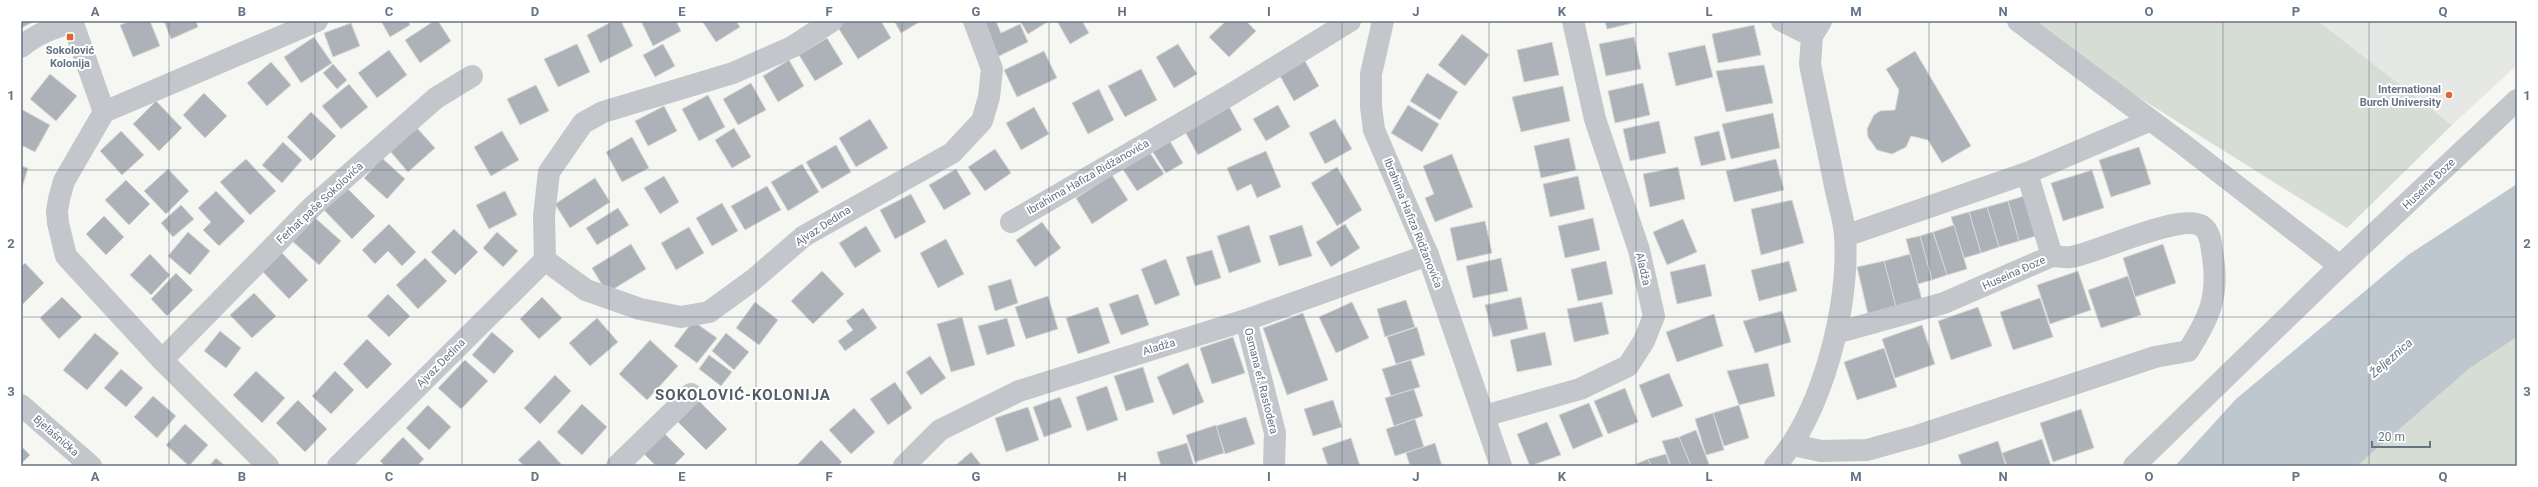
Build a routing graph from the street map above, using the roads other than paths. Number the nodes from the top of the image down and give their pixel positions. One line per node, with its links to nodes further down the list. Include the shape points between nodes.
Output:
1 (317, 21): 14 (street)
2 (832, 21): 21 (street, via 792,47 733,72 603,112 583,123 549,172 544,216)
3 (974, 21): 21 (street, Ajvaz Dedina, via 992,69 989,97 982,121 952,153 804,236 753,280 709,312 681,317 640,309 586,290)
4 (1350, 21): 17 (street, Ibrahima Hafiza Ridžanovića, via 1230,95)
5 (1383, 21): 19 (street, Ibrahima Hafiza Ridžanovića, via 1371,74 1374,130)
6 (1573, 21): 28 (street, Aladža, via 1595,119 1639,250 1654,316 1644,341 1628,366 1580,390)
7 (1782, 21): 10 (street)
8 (2018, 21): 15 (street)
9 (72, 22): 11 (street, via 52,28); 14 (street)
10 (1816, 29): 18 (street, via 1810,64)
11 (21, 47)
12 (472, 76): 25 (street, Ferhat paše Sokolovića, via 436,98 313,206)
13 (2517, 100): 22 (street, Huseina Đoze)
14 (104, 112): 25 (street, via 64,181 56,211 60,239 66,256)
15 (2149, 121): 16 (street); 22 (street, via 2184,145)
16 (2027, 173): 18 (street); 20 (street, Huseina Đoze)
17 (1011, 222)
18 (1845, 236): 24 (street, via 1844,278)
19 (1428, 255): 23 (street, Aladža); 28 (street, Ibrahima Hafiza Ridžanovića)
20 (2052, 256): 24 (street, Huseina Đoze, via 1944,303); 29 (street, via 2070,257 2154,230 2189,224 2202,226 2209,234 2214,268 2213,303 2202,330 2188,351 2155,357 1917,436 1867,450 1821,451)
21 (545, 260): 32 (street, Ajvaz Dedina)
22 (2340, 266): 38 (street, Huseina Đoze)
23 (1246, 320): 34 (street, Aladža, via 1019,391 940,430); 35 (street, Osmana ef. Rastodera, via 1275,433)
24 (1836, 332): 29 (street, via 1824,373)
25 (162, 360): 31 (street)
26 (691, 394): 33 (street)
27 (21, 405): 30 (street, Bjelašnička)
28 (1484, 416): 36 (street, Ibrahima Hafiza Ridžanovića)
29 (1793, 445): 37 (street)
30 (77, 461)
31 (268, 466)
32 (338, 466)
33 (617, 466)
34 (904, 466)
35 (1274, 466)
36 (1501, 466)
37 (1775, 466)
38 (2134, 466)

